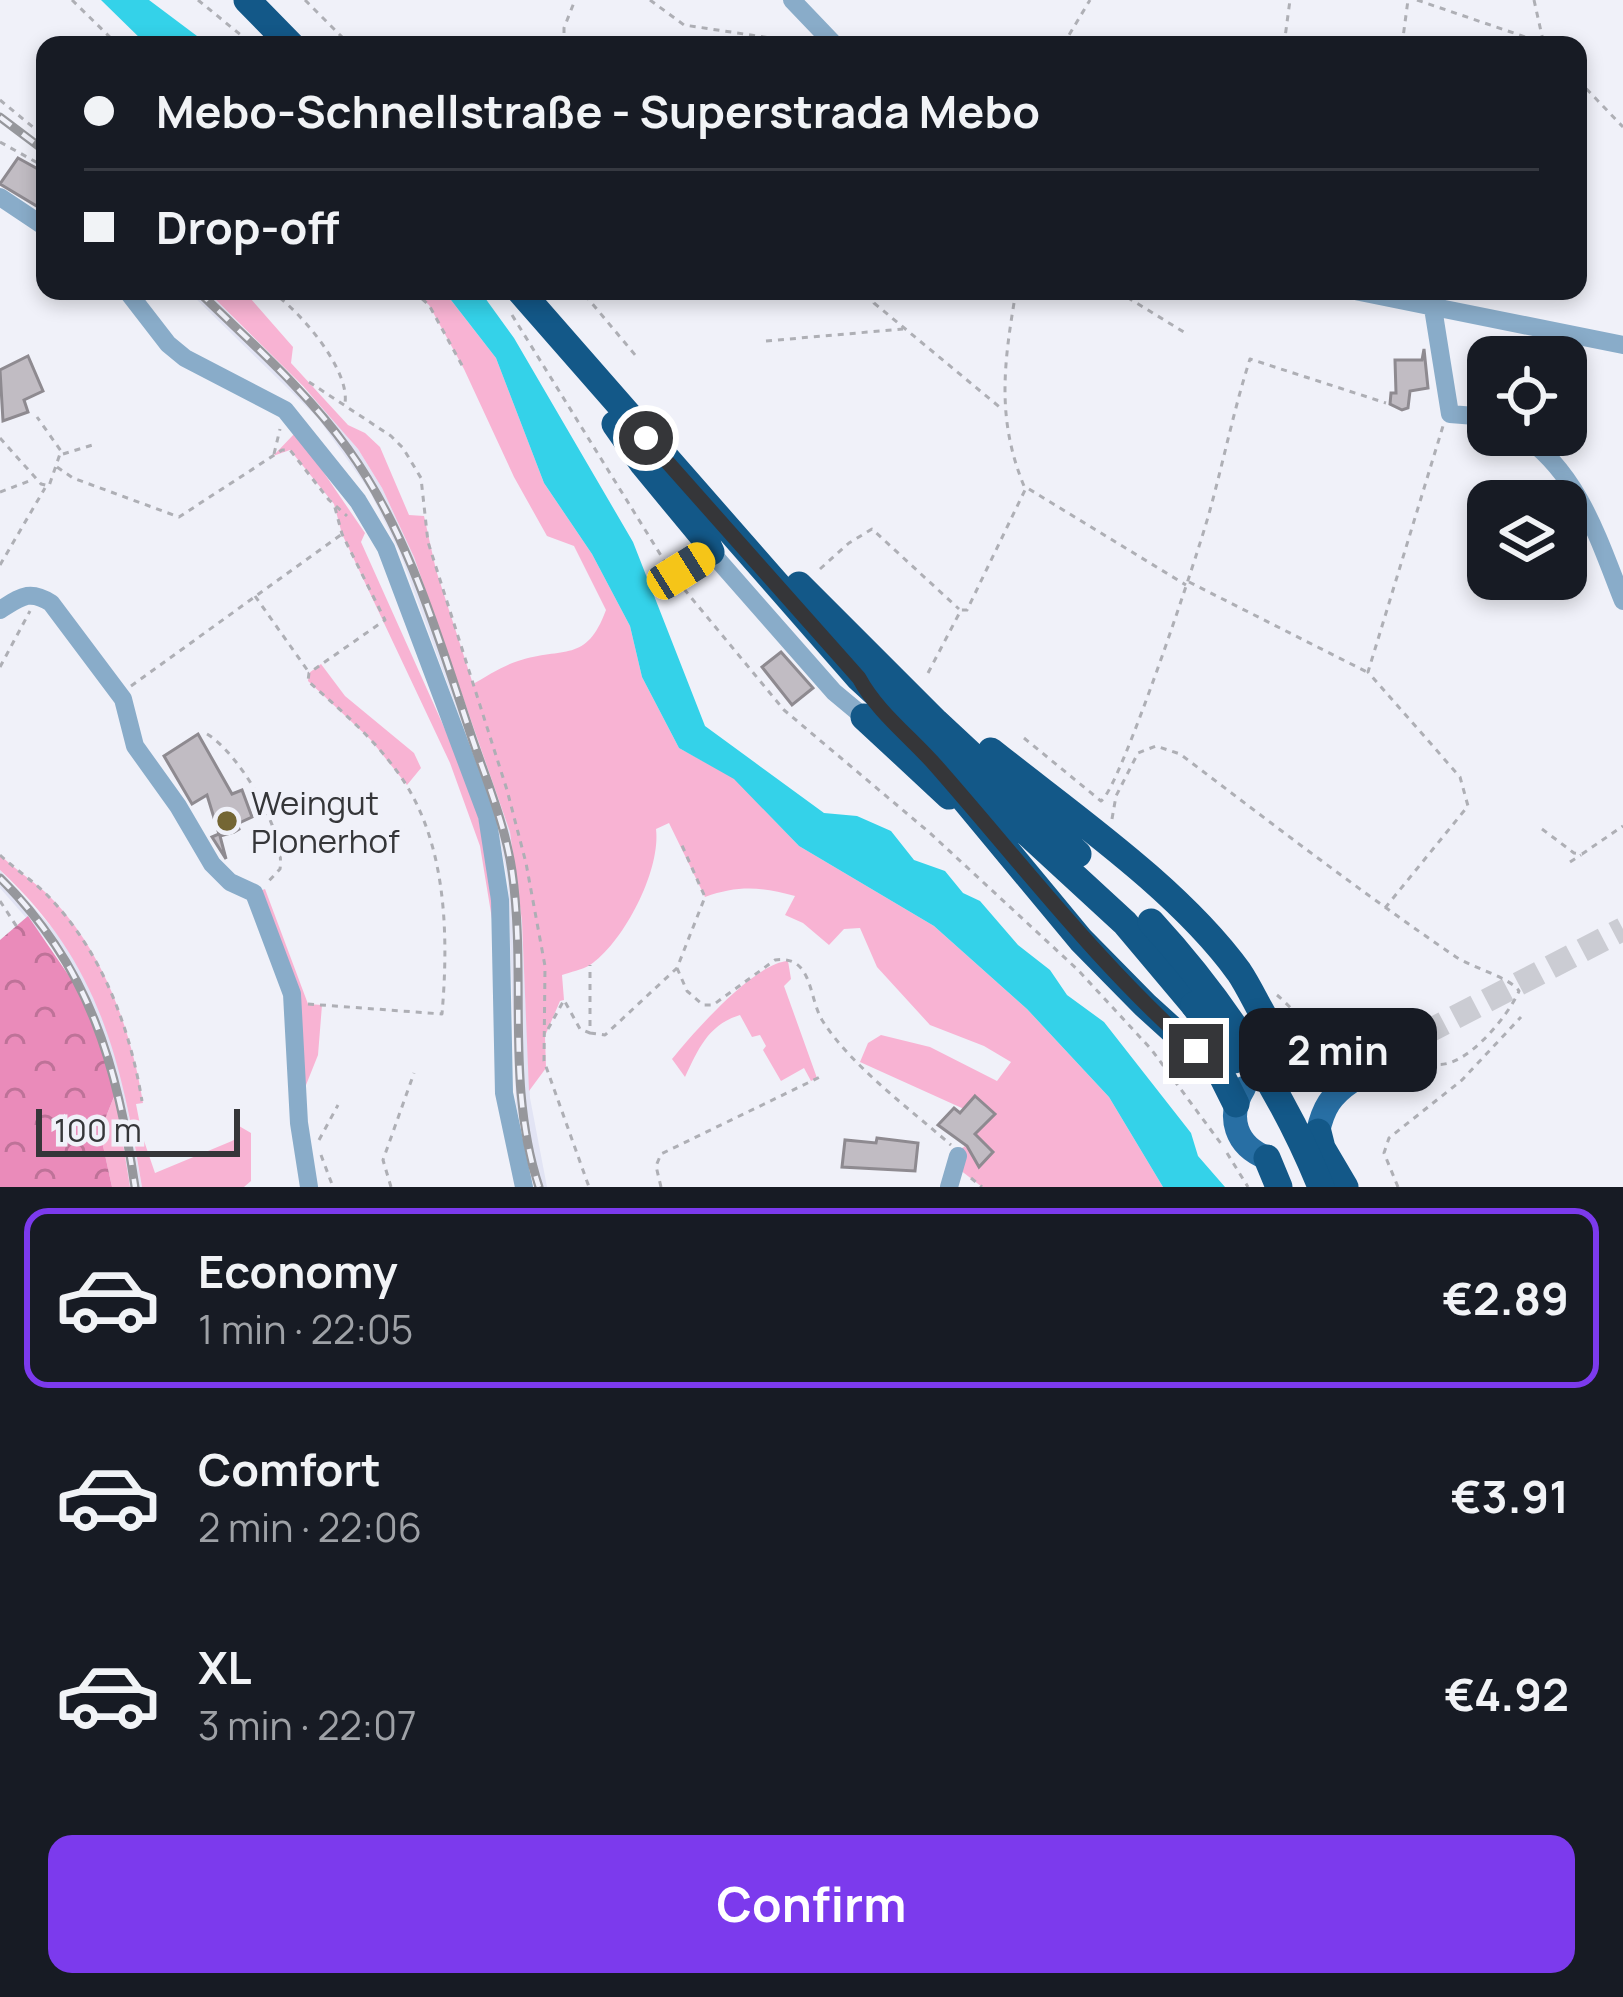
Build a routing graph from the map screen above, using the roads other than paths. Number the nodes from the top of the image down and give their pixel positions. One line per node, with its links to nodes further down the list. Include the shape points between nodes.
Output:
1 (247, 0): 4 (highway)
2 (272, 0): 5 (highway)
3 (792, 0): 6 (street)
4 (282, 36)
5 (307, 36)
6 (824, 36)
7 (0, 197): 8 (street)
8 (36, 221)
9 (134, 300): 35 (street, via 185,358 285,410 386,548 488,816 500,900 505,1093)
10 (516, 300): 14 (highway)
11 (552, 300): 22 (highway)
12 (1396, 300): 13 (street)
13 (1433, 308): 15 (street); 16 (street, via 1450,414)
14 (554, 332): 18 (highway); 23 (highway)
15 (1623, 345)
16 (1467, 415)
17 (1545, 456): 20 (street, via 1582,501)
18 (711, 552): 19 (street); 24 (street)
19 (674, 575)
20 (1623, 601)
21 (0, 610): 33 (street, via 24,594 51,603 120,694 136,746 212,865 254,893 292,994)
22 (844, 632): 26 (highway, via 871,644 943,713 1184,908); 39 (highway, bridge, via 1151,922 1225,1012)
23 (859, 678): 25 (highway); 38 (highway, bridge, via 1125,923 1240,1068)
24 (865, 717): 25 (highway)
25 (1068, 925): 29 (highway)
26 (1265, 995): 27 (highway, via 1281,1042 1310,1064 1330,1068); 28 (highway, via 1270,1052)
27 (1391, 1051): 28 (main road, via 1336,1081); 30 (main road, via 1337,1090)
28 (1295, 1076): 30 (main road, via 1316,1091)
29 (1240, 1096): 32 (main road, via 1240,1138)
30 (1321, 1121): 40 (highway, via 1322,1148)
31 (957, 1153): 36 (street)
32 (1267, 1159): 37 (highway)
33 (307, 1183): 34 (street)
34 (284, 1187)
35 (524, 1187)
36 (949, 1187)
37 (1279, 1187)
38 (1302, 1187)
39 (1321, 1187)
40 (1345, 1187)

